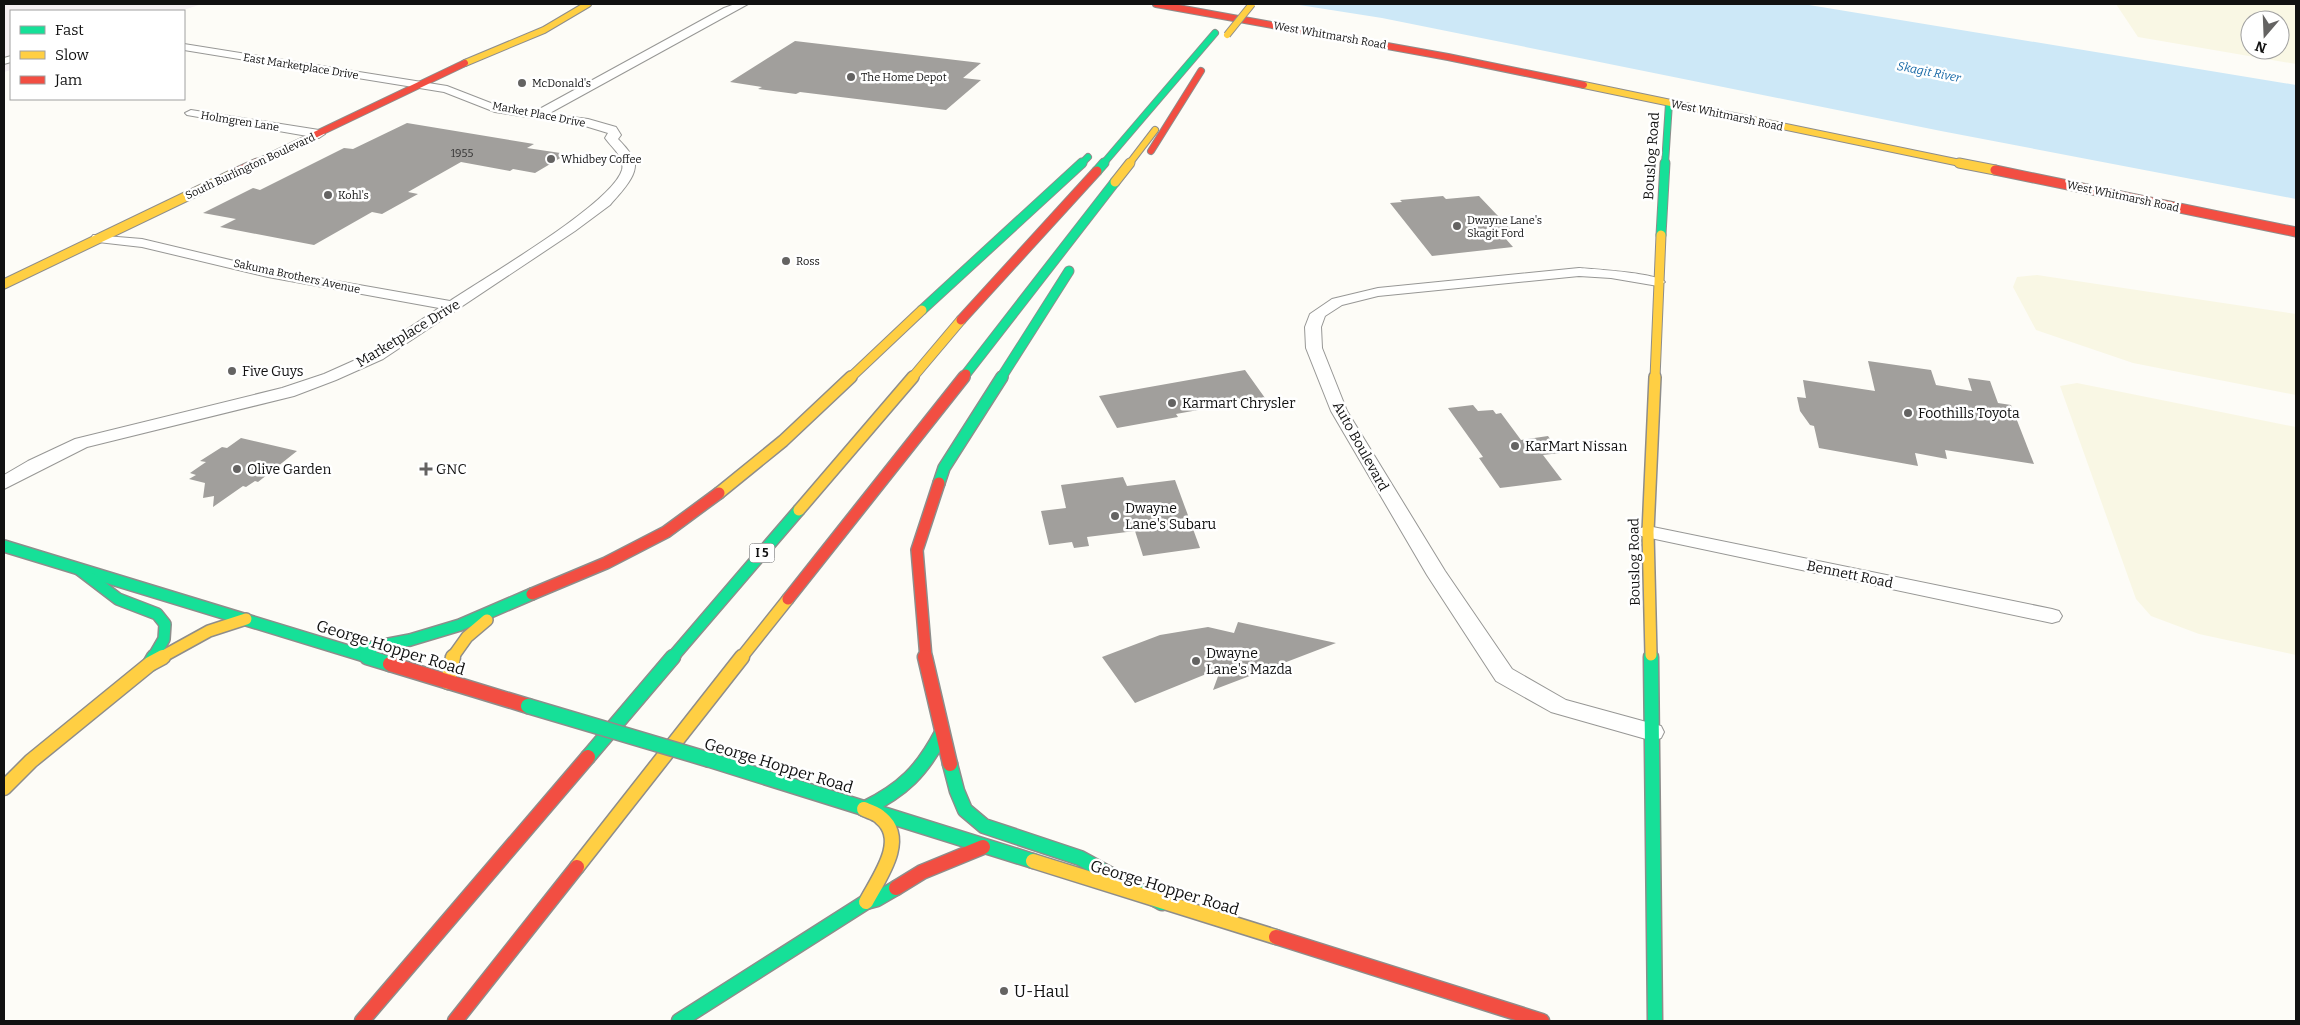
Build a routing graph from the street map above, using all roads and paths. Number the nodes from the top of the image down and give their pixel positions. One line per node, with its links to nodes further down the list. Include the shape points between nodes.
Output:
1 (588, 4): 6 (main road, South Burlington Boulevard); 8 (main road, South Burlington Boulevard, via 575,15 523,40)
2 (743, 4): 14 (street)
3 (1156, 4): 12 (main road, West Whitmarsh Road, via 1358,39)
4 (1239, 4): 11 (main road, I 5)
5 (1252, 4): 9 (main road, bridge)
6 (573, 7): 8 (main road, South Burlington Boulevard, via 506,38)
7 (185, 47): 10 (street, East Marketplace Drive)
8 (496, 48): 10 (main road, South Burlington Boulevard)
9 (1209, 58): 19 (main road); 46 (main road, via 1063,251)
10 (419, 84): 14 (street, Market Place Drive, via 446,89 499,110); 16 (main road, South Burlington Boulevard)
11 (1167, 90): 15 (main road); 45 (main road, I 5, via 976,303)
12 (1670, 103): 21 (main road, West Whitmarsh Road); 25 (main road, Bouslog Road)
13 (191, 112): 16 (street, Holmgren Lane)
14 (537, 115): 17 (street, Market Place Drive, via 588,123)
15 (1115, 133)
16 (319, 134): 20 (main road, South Burlington Boulevard)
17 (607, 134): 27 (street, Marketplace Drive, via 628,159 628,170 618,188 570,228)
18 (1100, 146): 32 (main road, via 783,441 729,486 666,532 606,563)
19 (1130, 181)
20 (128, 223): 22 (main road, South Burlington Boulevard); 23 (street, via 141,233)
21 (2296, 232)
22 (98, 238): 23 (street, Sakuma Brothers Avenue); 26 (main road, South Burlington Boulevard)
23 (142, 243): 27 (street, Sakuma Brothers Avenue, via 268,272)
24 (1077, 259): 38 (main road, via 944,468 917,550 925,656)
25 (1658, 282): 29 (main road, Bouslog Road); 39 (street, Auto Boulevard, via 1579,272 1378,292 1338,302 1318,314 1313,327 1314,348 1339,411 1433,567 1504,674 1559,706)
26 (4, 284)
27 (454, 306): 28 (street, Marketplace Drive, via 377,356 330,377 288,392 89,441 34,464)
28 (4, 483)
29 (1648, 532): 33 (street, Bennett Road); 39 (main road, Bouslog Road)
30 (4, 546): 31 (main road, George Hopper Road)
31 (80, 570): 34 (main road, George Hopper Road); 36 (main road, via 118,599 156,614 165,624 164,639)
32 (501, 607): 35 (main road, via 435,634); 37 (main road, via 467,637 453,655)
33 (2052, 616)
34 (246, 619): 35 (main road, George Hopper Road); 36 (main road, via 209,631)
35 (352, 651): 37 (main road, George Hopper Road)
36 (150, 664): 40 (main road)
37 (448, 682): 41 (main road, George Hopper Road, bridge)
38 (942, 732): 41 (main road, via 925,767 913,780 901,791); 44 (main road, via 958,791 965,810 972,817 984,826 1007,835 1080,858)
39 (1652, 732): 49 (main road, Bouslog Road)
40 (4, 788)
41 (864, 809): 42 (main road, George Hopper Road); 43 (main road, via 883,819 889,829 891,843 886,865)
42 (983, 847): 43 (main road, via 922,872); 44 (main road, George Hopper Road)
43 (866, 902): 47 (main road)
44 (1162, 903): 48 (main road, George Hopper Road)
45 (362, 1021)
46 (455, 1021)
47 (679, 1021)
48 (1542, 1021)
49 (1655, 1021)

